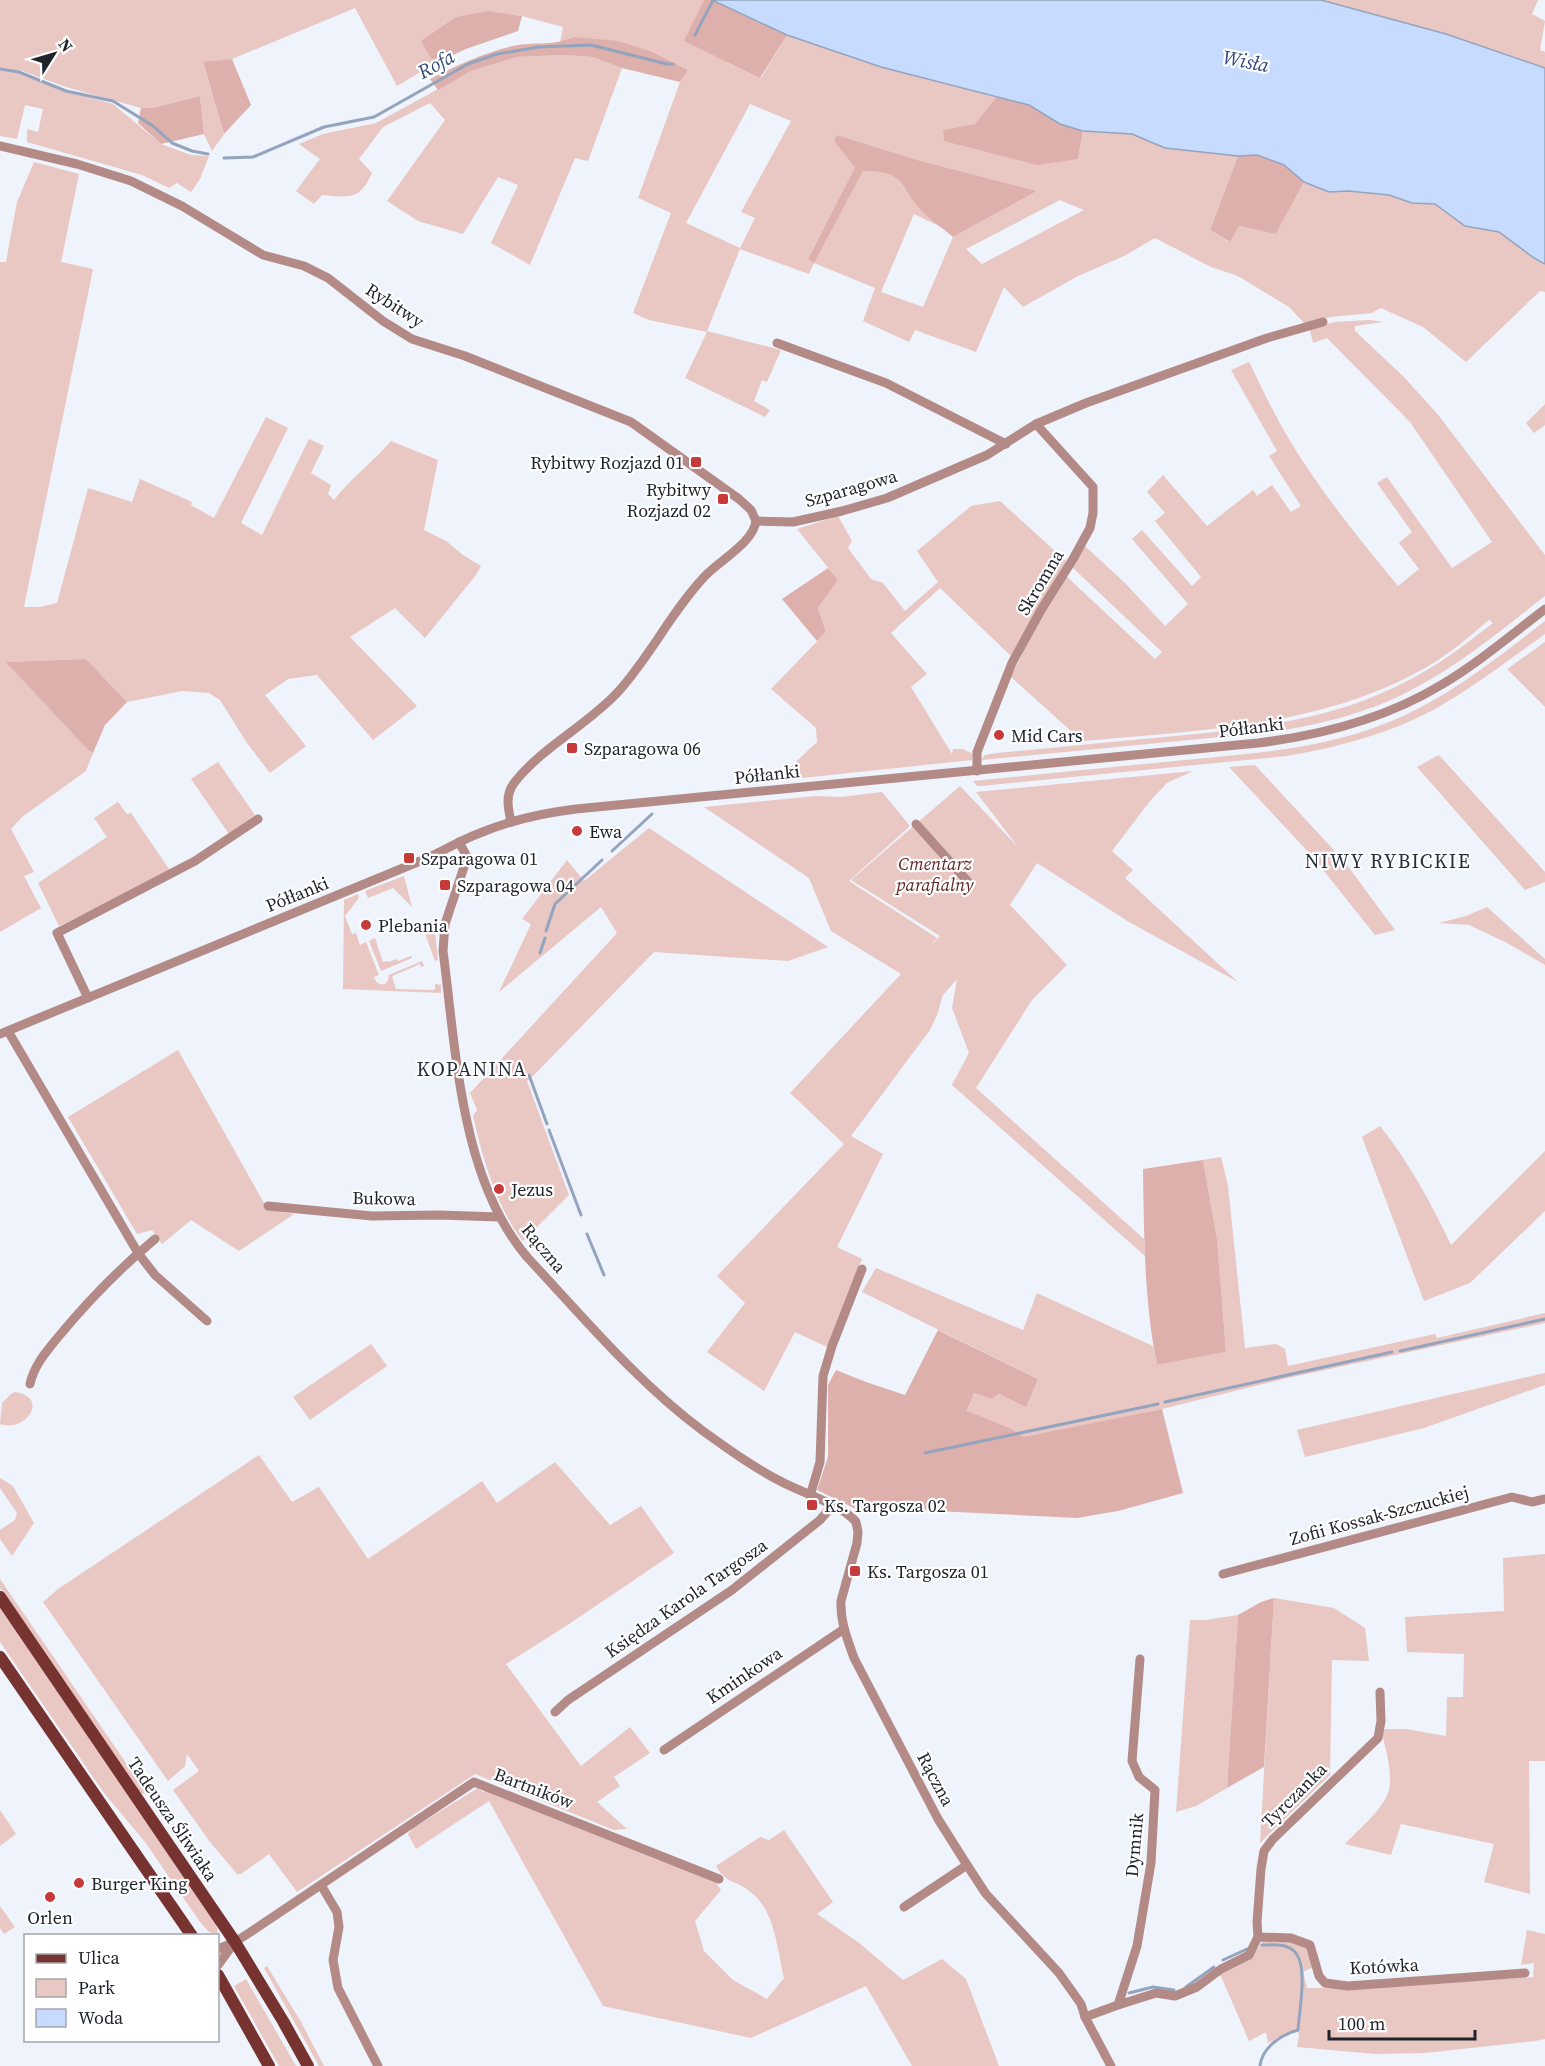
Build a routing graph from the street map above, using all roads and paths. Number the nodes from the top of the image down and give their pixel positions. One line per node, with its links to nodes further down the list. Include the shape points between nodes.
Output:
1 (0, 146): 6 (street, Rybitwy, via 131,181 182,206 263,255 304,266 328,278 412,339 631,422 739,499)
2 (1323, 322): 4 (street, Szparagowa, via 1268,338)
3 (777, 343): 5 (street, via 886,382)
4 (1036, 424): 5 (street, Szparagowa); 8 (street, Skromna, via 1093,487 1093,513 1079,549 1012,663 977,752)
5 (1006, 444): 6 (street, Szparagowa, via 987,456 887,498 793,522)
6 (756, 521): 10 (street, via 747,539 696,586 618,692 513,784 508,800)
7 (1545, 609): 8 (street, Półłanki, via 1440,686 1388,712 1342,728 1258,743)
8 (977, 771): 10 (street, Półłanki, via 567,810)
9 (258, 819): 14 (street, via 195,861 57,933)
10 (511, 822): 12 (street, Półłanki)
11 (916, 824): 13 (street)
12 (459, 842): 14 (street, Półłanki); 17 (street, Rączna, via 466,861 445,924 444,951 471,1138)
13 (970, 884)
14 (88, 998): 15 (street, Półłanki)
15 (4, 1033): 19 (street)
16 (268, 1206): 17 (street, Bukowa, via 381,1217)
17 (499, 1217): 23 (street, Rączna, via 542,1273 671,1405 756,1467)
18 (155, 1239): 19 (street)
19 (138, 1253): 21 (street, via 155,1275); 22 (street, via 71,1322 32,1371)
20 (862, 1269): 23 (street, via 823,1376 820,1462)
21 (207, 1321)
22 (30, 1384)
23 (810, 1496): 25 (street, Rączna)
24 (1545, 1498): 26 (street, Zofii Kossak-Szczuckiej, via 1532,1502 1512,1497)
25 (832, 1506): 28 (street, Rączna, via 851,1517 858,1528 841,1600); 32 (street, Księdza Karola Targosza, via 820,1520 732,1590)
26 (1222, 1574)
27 (0, 1597): 40 (main road, Tadeusza Śliwiaka)
28 (844, 1629): 33 (street, Kminkowa); 34 (street, Rączna, via 854,1658 938,1819)
29 (0, 1657): 38 (main road)
30 (1140, 1659): 45 (street, Dymnik, via 1132,1761 1139,1777 1155,1790 1151,1863 1137,1946)
31 (1380, 1692): 39 (street, Tyrczanka, via 1381,1722 1376,1741 1264,1851)
32 (555, 1712)
33 (664, 1750)
34 (967, 1865): 37 (street); 46 (street, Rączna, via 986,1894 1059,1973 1081,2004)
35 (719, 1879): 36 (street, Bartników, via 474,1782)
36 (321, 1885): 40 (street, Bartników); 49 (street, via 337,1912 338,1942 333,1960 338,1988)
37 (904, 1907)
38 (191, 1934)
39 (1258, 1936): 43 (street, Kotówka, via 1291,1938 1310,1945 1319,1976 1325,1983 1348,1986); 45 (street, via 1249,1955 1197,1987 1175,1996 1156,1993)
40 (235, 1942): 41 (street); 42 (street); 48 (main road, Tadeusza Śliwiaka)
41 (219, 1949)
42 (219, 1964)
43 (1525, 1973)
44 (219, 1978): 47 (main road)
45 (1118, 2005): 46 (street)
46 (1085, 2017): 50 (street, Rączna)
47 (269, 2066)
48 (308, 2066)
49 (378, 2066)
50 (1111, 2066)

